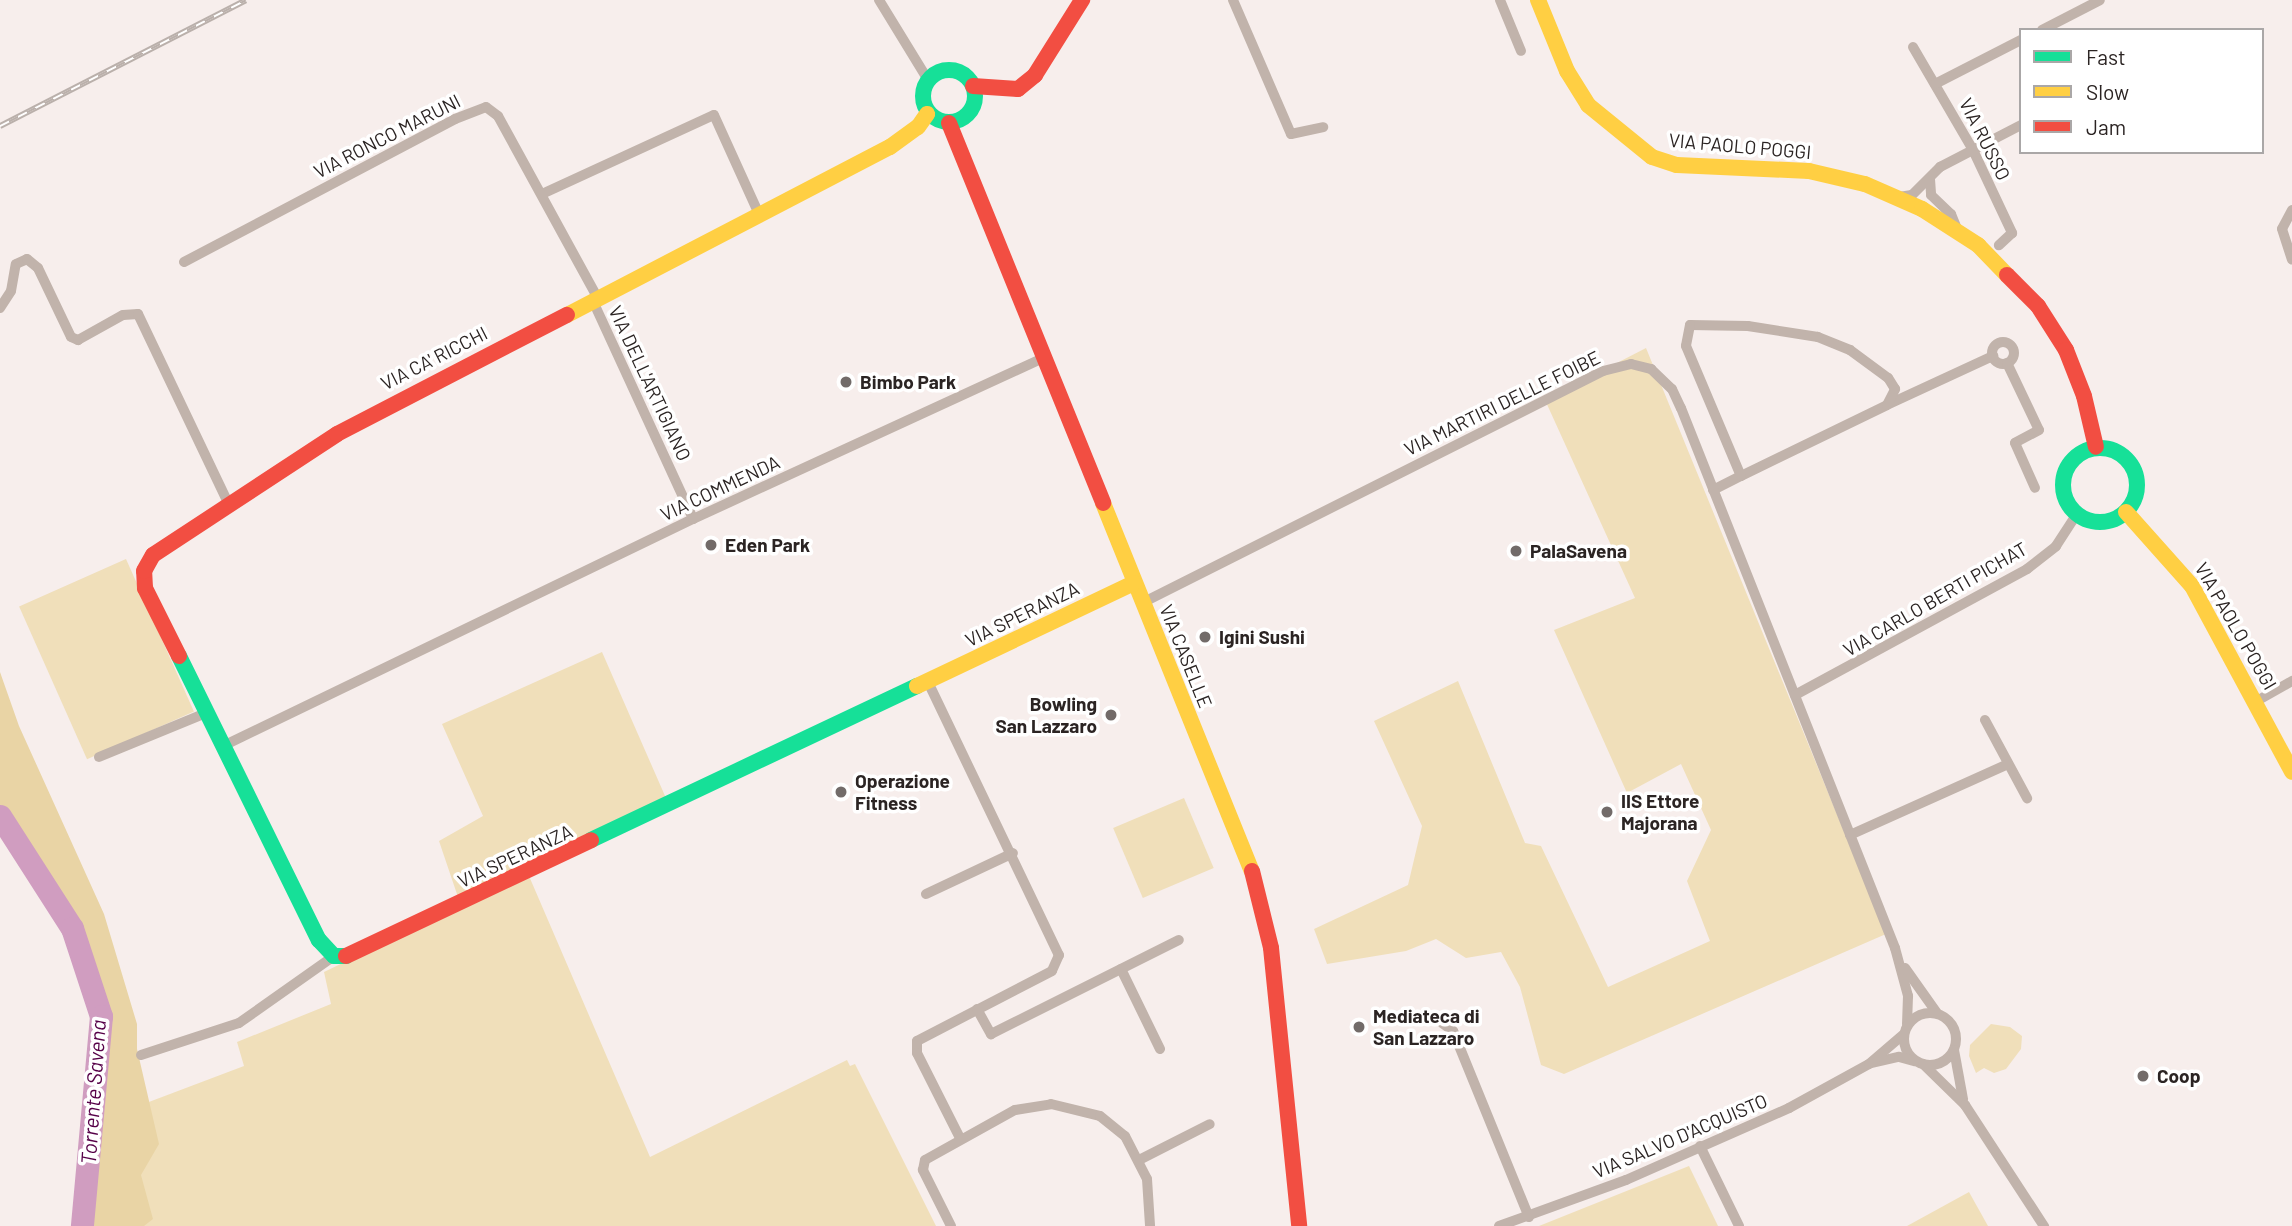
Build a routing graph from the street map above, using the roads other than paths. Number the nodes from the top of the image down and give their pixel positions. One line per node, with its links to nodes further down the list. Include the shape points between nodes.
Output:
1 (879, 0): 11 (street)
2 (1082, 0): 14 (street, via 1035,75 1018,89)
3 (1233, 0): 19 (street, via 1291,134)
4 (1500, 0): 10 (street)
5 (1538, 0): 23 (street, VIA PAOLO POGGI, via 1567,72 1582,96 1604,122 1652,157 1677,165 1809,171)
6 (2100, 0): 7 (street)
7 (2046, 28)
8 (2019, 41): 12 (street)
9 (1913, 47): 12 (street, VIA RUSSO)
10 (1521, 51)
11 (928, 80): 13 (street, via 939,72 957,71); 16 (street, via 923,99)
12 (1935, 84): 20 (street, VIA RUSSO)
13 (973, 86): 14 (street); 15 (street)
14 (999, 92): 15 (street)
15 (969, 110): 17 (street, via 963,118)
16 (927, 114): 17 (street); 25 (street, VIA CA' RICCHI, via 918,127 890,147)
17 (949, 122): 33 (street, VIA CASELLE)
18 (2019, 126): 20 (street)
19 (1323, 127)
20 (1973, 150): 21 (street, via 1940,167); 27 (street, VIA RUSSO, via 2012,233)
21 (1930, 179): 23 (street, via 1912,195); 26 (street, via 1931,195 1951,215)
22 (542, 194): 25 (street, via 714,115); 29 (street, VIA RONCO MARUNI, via 498,116 486,107); 30 (street, VIA RONCO MARUNI)
23 (1896, 197): 26 (street, VIA PAOLO POGGI)
24 (2292, 210): 28 (street, via 2283,229)
25 (759, 214): 30 (street, VIA CA' RICCHI)
26 (1958, 231): 36 (street, VIA PAOLO POGGI, via 2004,269 2050,323 2077,373)
27 (1999, 246)
28 (2292, 259)
29 (184, 262)
30 (595, 298): 40 (street, VIA CA' RICCHI, via 357,422); 43 (street, VIA DELL'ARTIGIANO)
31 (0, 308): 40 (street, via 11,291 16,264 27,259 38,268 71,337 78,340 123,315 138,314)
32 (1993, 356): 34 (street, via 1998,363); 34 (street, via 1996,345 2009,344 2014,353); 35 (street)
33 (1041, 359): 43 (street, VIA COMMENDA); 44 (street, VIA CASELLE)
34 (2007, 363): 38 (street, via 2039,430 2015,443)
35 (1887, 405): 37 (street); 37 (street, via 1895,389 1888,378 1850,350 1784,330 1690,325 1686,346)
36 (2096, 447): 41 (street, via 2121,453 2133,466 2138,490); 42 (street, via 2074,458 2063,481 2068,505)
37 (1741, 476): 39 (street)
38 (2035, 488)
39 (1713, 490): 45 (street, VIA MARTIRI DELLE FOIBE, via 1672,389 1651,369 1622,365); 48 (street, VIA MARTIRI DELLE FOIBE)
40 (229, 505): 50 (street, VIA CA' RICCHI, via 157,552 145,566 145,588)
41 (2126, 512): 42 (street, via 2102,523); 49 (street, VIA PAOLO POGGI, via 2192,586)
42 (2077, 514): 48 (street, VIA CARLO BERTI PICHAT, via 2056,546 2027,569)
43 (693, 519): 52 (street, VIA COMMENDA)
44 (1134, 583): 45 (street, VIA CASELLE); 47 (street, VIA SPERANZA)
45 (1142, 603): 81 (street, VIA CASELLE, via 1264,905)
46 (2292, 681): 49 (street)
47 (928, 682): 58 (street); 61 (street, VIA SPERANZA, via 359,953)
48 (1795, 695): 57 (street, VIA MARTIRI DELLE FOIBE)
49 (2255, 702): 55 (street, VIA PAOLO POGGI)
50 (208, 712): 52 (street); 53 (street)
51 (1985, 720): 54 (street)
52 (225, 744): 61 (street, via 319,940)
53 (99, 757)
54 (2008, 764): 56 (street); 57 (street)
55 (2292, 772)
56 (2027, 798)
57 (1850, 835): 62 (street, VIA MARTIRI DELLE FOIBE)
58 (1013, 853): 59 (street); 64 (street, via 1056,945 1057,964 1052,971)
59 (926, 894)
60 (1179, 940): 63 (street)
61 (334, 956): 70 (street, via 239,1023)
62 (1901, 963): 65 (street, VIA MARTIRI DELLE FOIBE); 67 (street, VIA MARTIRI DELLE FOIBE)
63 (1121, 969): 64 (street, via 991,1034); 69 (street)
64 (976, 1009): 75 (street, via 923,1035 916,1046)
65 (1937, 1013): 67 (street, via 1922,1013); 68 (street, VIA MARTIRI DELLE FOIBE, via 1954,1028)
66 (1442, 1023): 78 (street, via 1453,1031)
67 (1905, 1029): 71 (street, VIA MARTIRI DELLE FOIBE, via 1905,1049); 72 (street)
68 (1955, 1048): 71 (street, via 1940,1063); 73 (street, VIA MARTIRI DELLE FOIBE)
69 (1160, 1049)
70 (141, 1055)
71 (1919, 1063): 72 (street, via 1899,1057); 73 (street, VIA MARTIRI DELLE FOIBE)
72 (1869, 1064): 76 (street, VIA SALVO D'ACQUISTO, via 1789,1108)
73 (1965, 1105): 84 (street, VIA MARTIRI DELLE FOIBE)
74 (1210, 1124): 77 (street)
75 (960, 1138): 77 (street, via 1015,1111 1061,1104 1106,1121 1125,1136); 79 (street, via 929,1155 923,1165)
76 (1700, 1146): 78 (street, VIA SALVO D'ACQUISTO); 83 (street)
77 (1141, 1159): 80 (street, via 1150,1194)
78 (1529, 1217): 82 (street, VIA SALVO D'ACQUISTO)
79 (951, 1226)
80 (1150, 1226)
81 (1299, 1226)
82 (1499, 1226)
83 (1739, 1226)
84 (2044, 1226)

